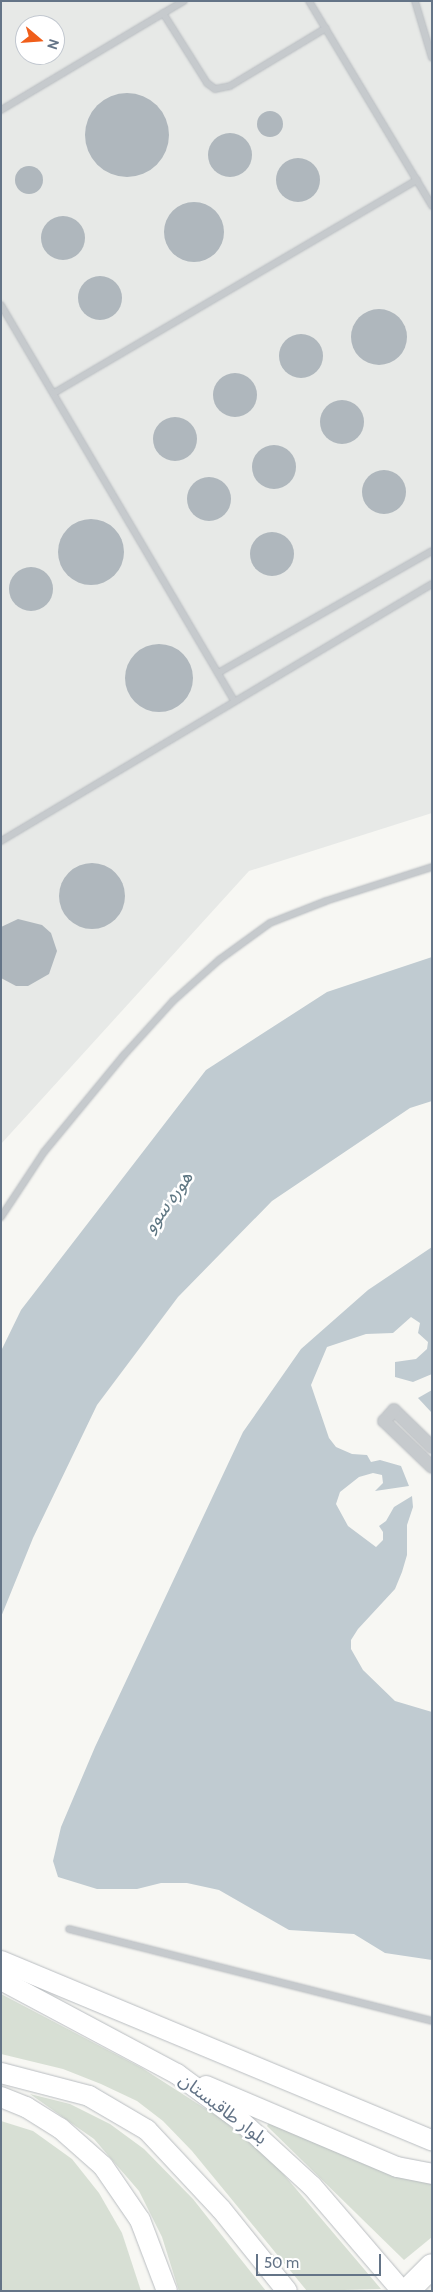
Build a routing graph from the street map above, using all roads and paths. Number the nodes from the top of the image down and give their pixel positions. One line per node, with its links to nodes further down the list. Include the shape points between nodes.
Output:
1 (184, 1): 4 (lane)
2 (310, 1): 5 (lane)
3 (415, 1): 6 (lane)
4 (163, 13): 5 (lane, via 207,83 215,89 230,86); 7 (lane)
5 (326, 28): 8 (lane)
6 (432, 58)
7 (1, 110)
8 (417, 180): 9 (lane); 11 (lane)
9 (432, 206)
10 (2, 307): 11 (lane)
11 (54, 393): 14 (lane)
12 (432, 551): 14 (lane)
13 (432, 584): 15 (lane)
14 (218, 673): 15 (lane)
15 (234, 700): 16 (lane)
16 (1, 841)
17 (432, 867): 18 (lane, via 270,923 219,960 173,1001 124,1055 44,1152)
18 (1, 1217)
19 (432, 1447): 20 (street, via 394,1410 384,1421)
20 (432, 1466)
21 (69, 1929): 24 (lane)
22 (1, 1961): 28 (main road)
23 (1, 1980): 26 (main road, بلوار طاقبستان)
24 (432, 2021)
25 (1, 2073): 31 (main road, via 89,2096 148,2130 215,2203)
26 (177, 2074): 29 (main road, via 397,2167); 32 (main road, بلوار طاقبستان, via 271,2145 312,2186)
27 (1, 2097): 30 (main road, via 26,2107 60,2128 103,2166 140,2220)
28 (432, 2140)
29 (432, 2174)
30 (167, 2291)
31 (287, 2291)
32 (402, 2291)

